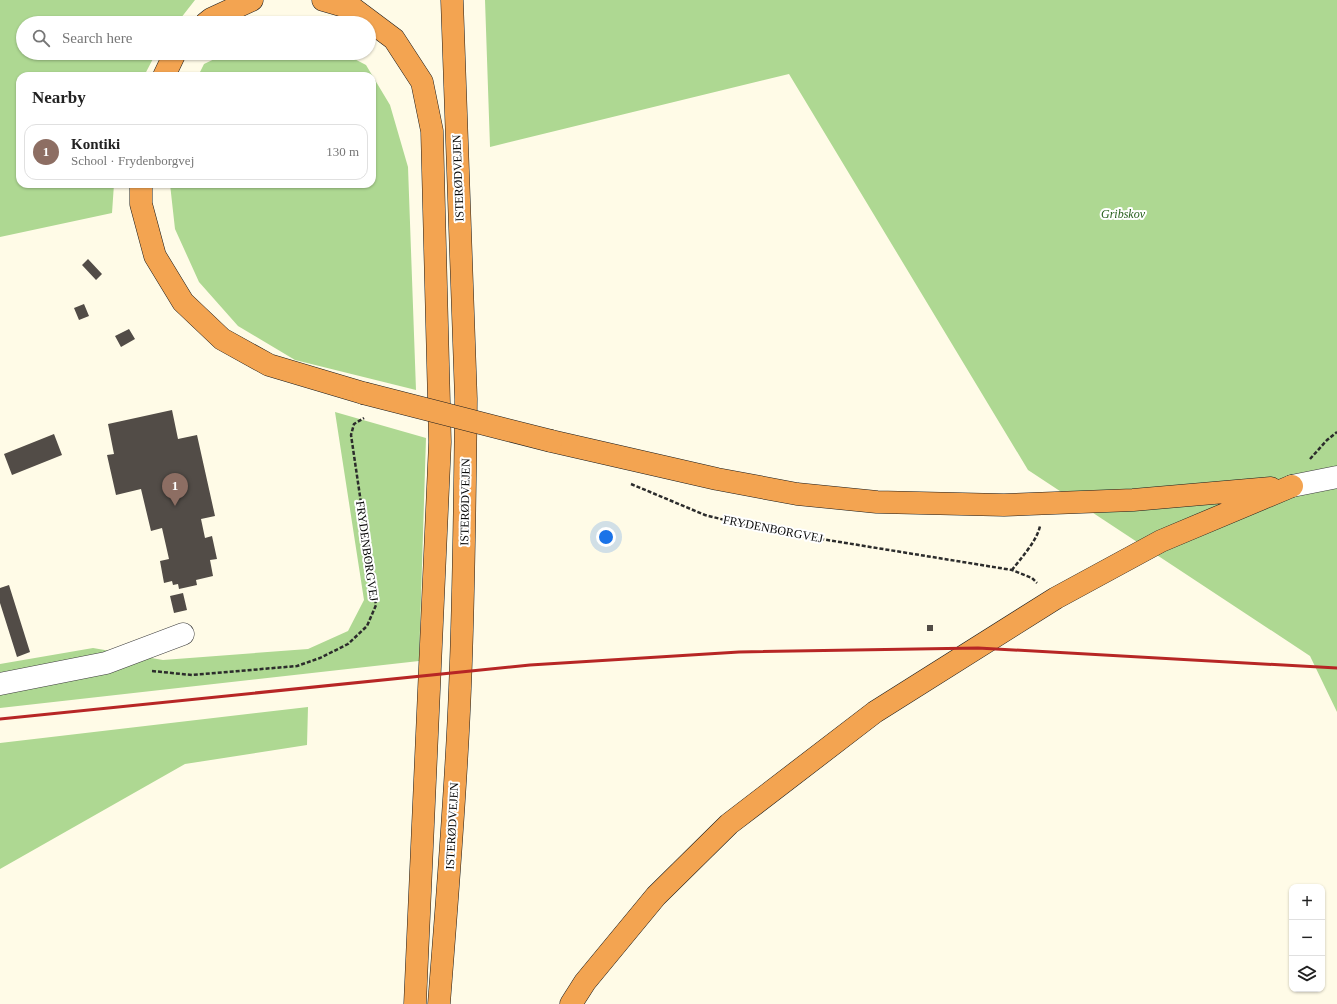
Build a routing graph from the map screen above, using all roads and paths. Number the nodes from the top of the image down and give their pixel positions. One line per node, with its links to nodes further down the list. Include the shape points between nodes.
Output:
1 (252, 0): 4 (highway)
2 (323, 0): 5 (highway, via 354,9)
3 (452, 0): 19 (highway, ISTERØDVEJEN, via 466,399 460,690)
4 (217, 16)
5 (363, 16)
6 (376, 26): 18 (highway, via 394,39 422,82 432,131 440,442)
7 (172, 60): 8 (highway)
8 (166, 72)
9 (141, 188): 13 (highway, bridge, via 141,204 155,256 183,302 222,339 269,365 363,393 551,441 717,479 797,494 877,502 1004,505 1133,500)
10 (369, 417): 16 (path, FRYDENBORGVEJ, via 354,424 351,435 376,606 366,626 348,644 297,666 192,675)
11 (1337, 477): 13 (street)
12 (628, 483): 14 (path, FRYDENBORGVEJ, via 705,514 760,529)
13 (1292, 486): 20 (highway, via 1161,540 1056,598 875,712 729,824 656,896 585,982)
14 (1012, 570)
15 (182, 634): 17 (street, via 106,663)
16 (148, 670)
17 (0, 684)
18 (415, 1004)
19 (439, 1004)
20 (571, 1004)

